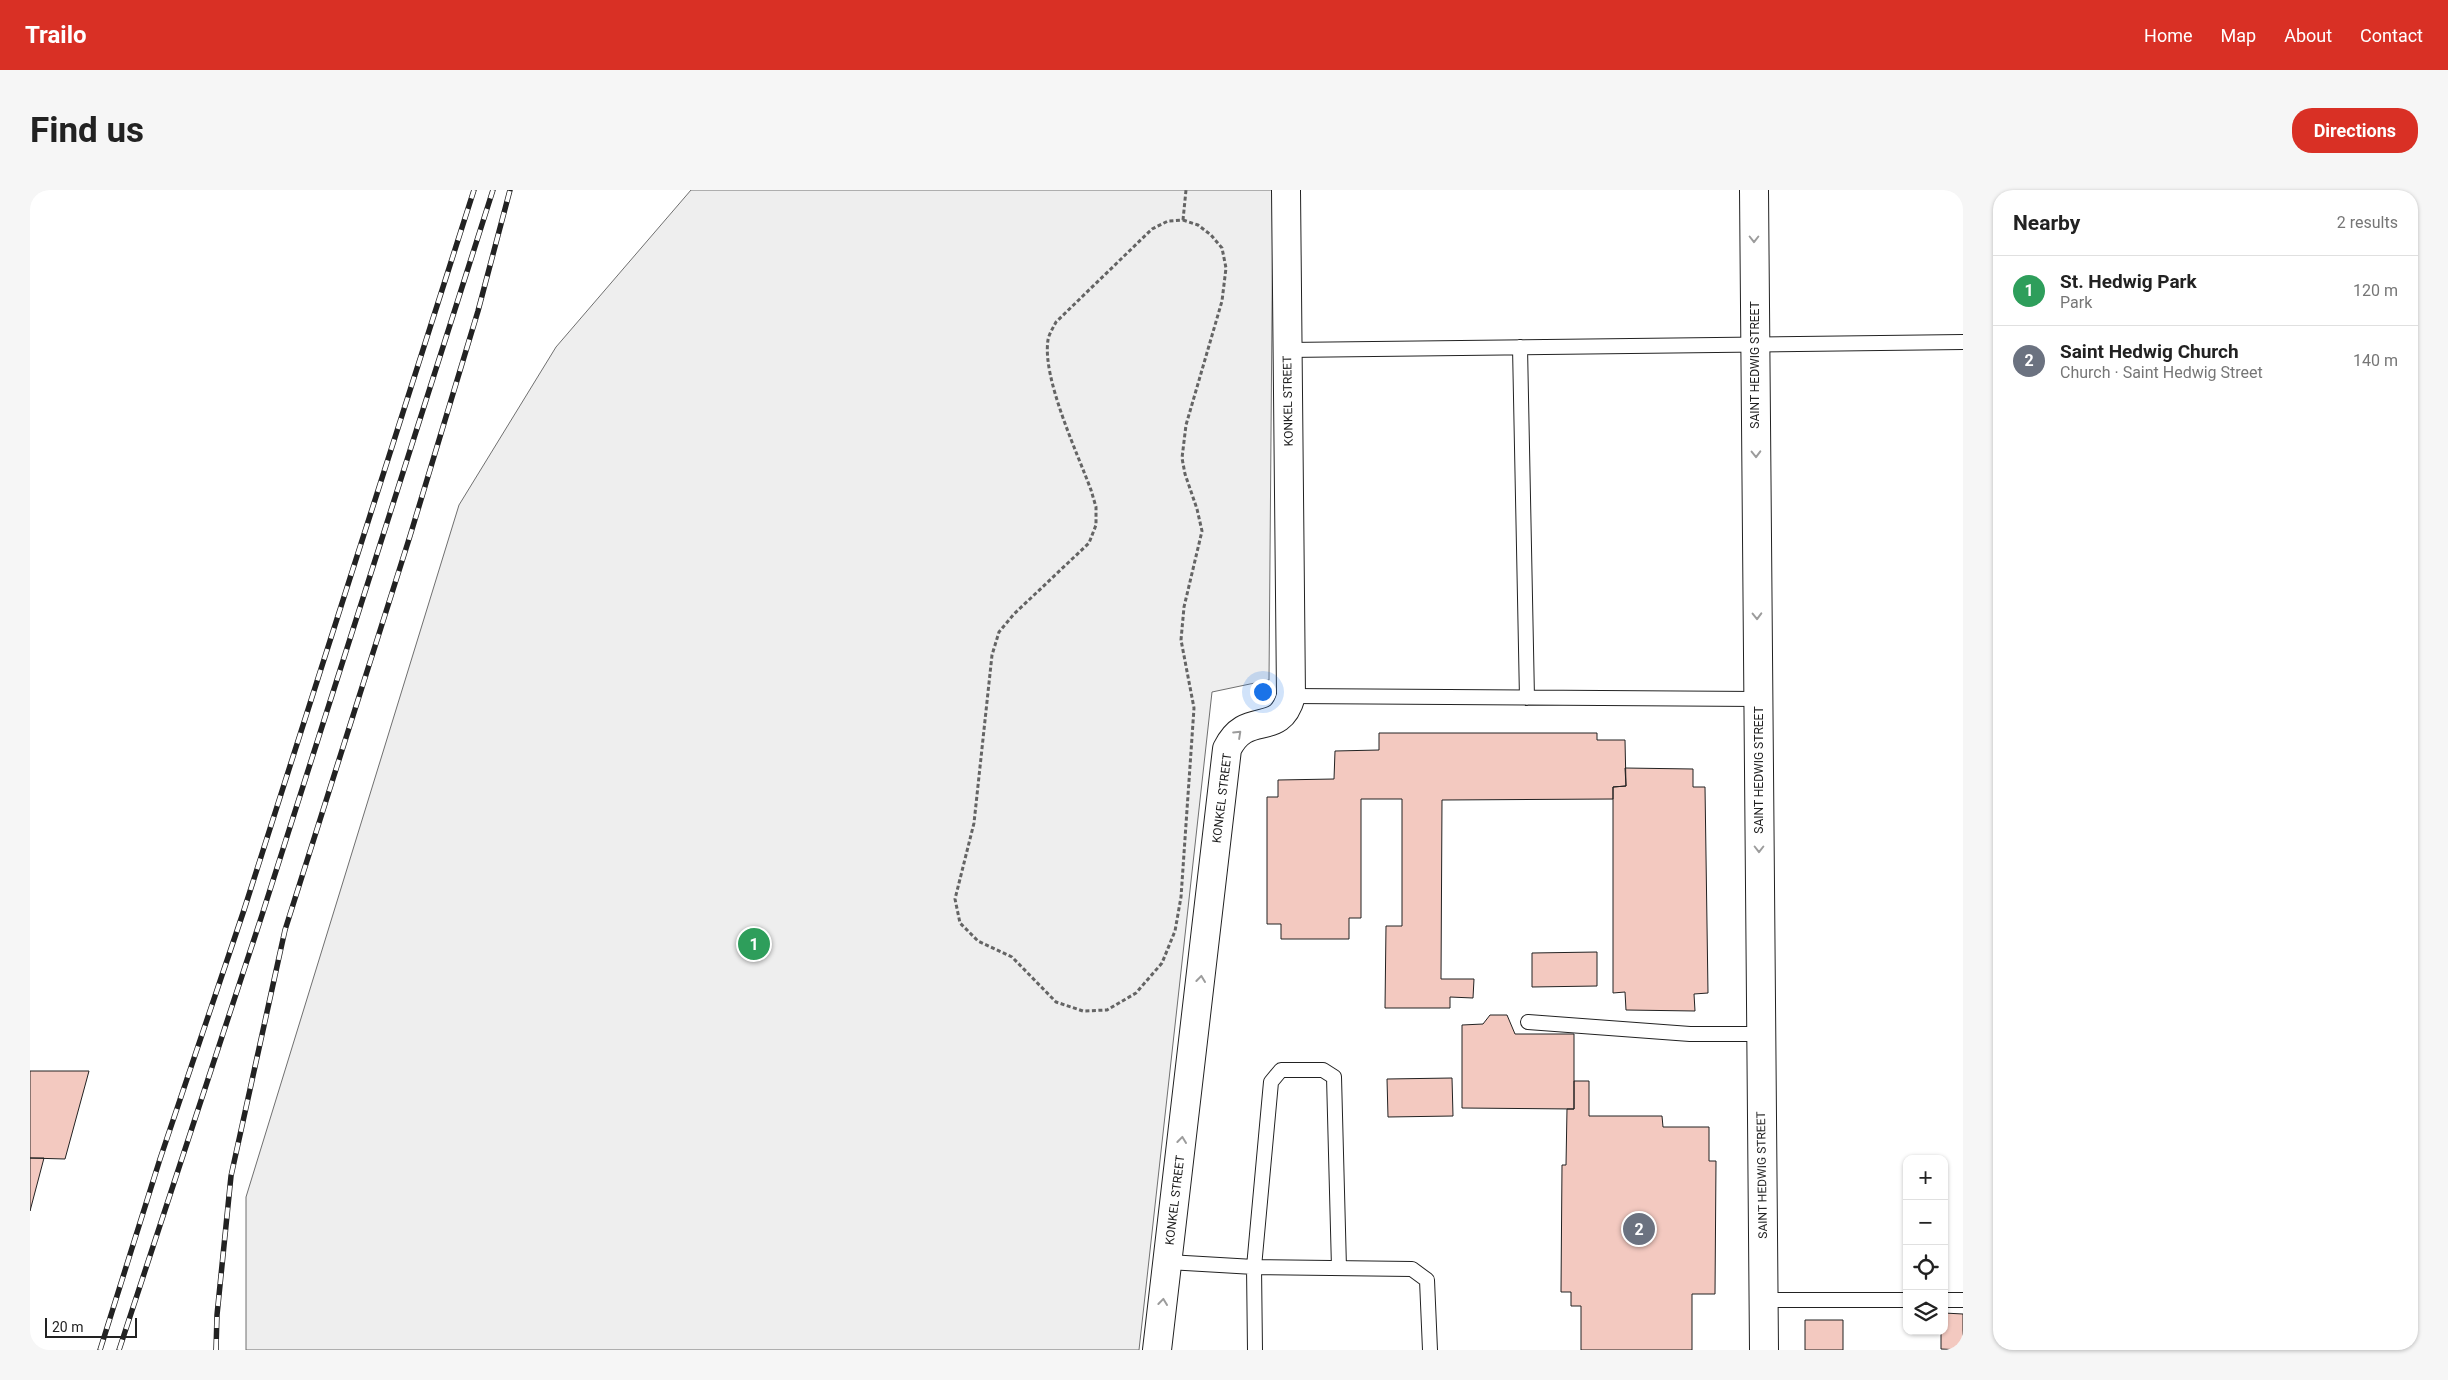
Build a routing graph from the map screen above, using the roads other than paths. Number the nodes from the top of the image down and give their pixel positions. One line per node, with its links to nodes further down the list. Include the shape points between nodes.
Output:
1 (1286, 190): 6 (street, KONKEL STREET)
2 (1754, 190): 4 (street, SAINT HEDWIG STREET, one-way to 4)
3 (1963, 342): 4 (lane)
4 (1754, 343): 5 (lane); 9 (street, SAINT HEDWIG STREET, one-way to 9)
5 (1520, 347): 6 (lane); 8 (lane)
6 (1288, 350): 7 (street, KONKEL STREET)
7 (1291, 696): 8 (lane); 12 (street, KONKEL STREET, one-way to 7, via 1228,749 1233,737 1241,730 1280,718 1288,708)
8 (1527, 698): 9 (lane)
9 (1758, 699): 11 (street, SAINT HEDWIG STREET, one-way to 11)
10 (1528, 1022): 11 (lane, via 1690,1034)
11 (1761, 1034): 15 (street, SAINT HEDWIG STREET)
12 (1168, 1262): 13 (lane); 19 (street, KONKEL STREET, one-way to 12)
13 (1254, 1267): 14 (lane); 14 (lane, via 1271,1082 1281,1070 1323,1070 1334,1077); 20 (lane)
14 (1339, 1268): 21 (lane, via 1412,1269 1427,1280)
15 (1763, 1300): 16 (lane); 22 (street, SAINT HEDWIG STREET)
16 (1903, 1300)
17 (1948, 1300): 18 (lane)
18 (1963, 1300)
19 (1157, 1350)
20 (1255, 1350)
21 (1430, 1350)
22 (1764, 1350)

